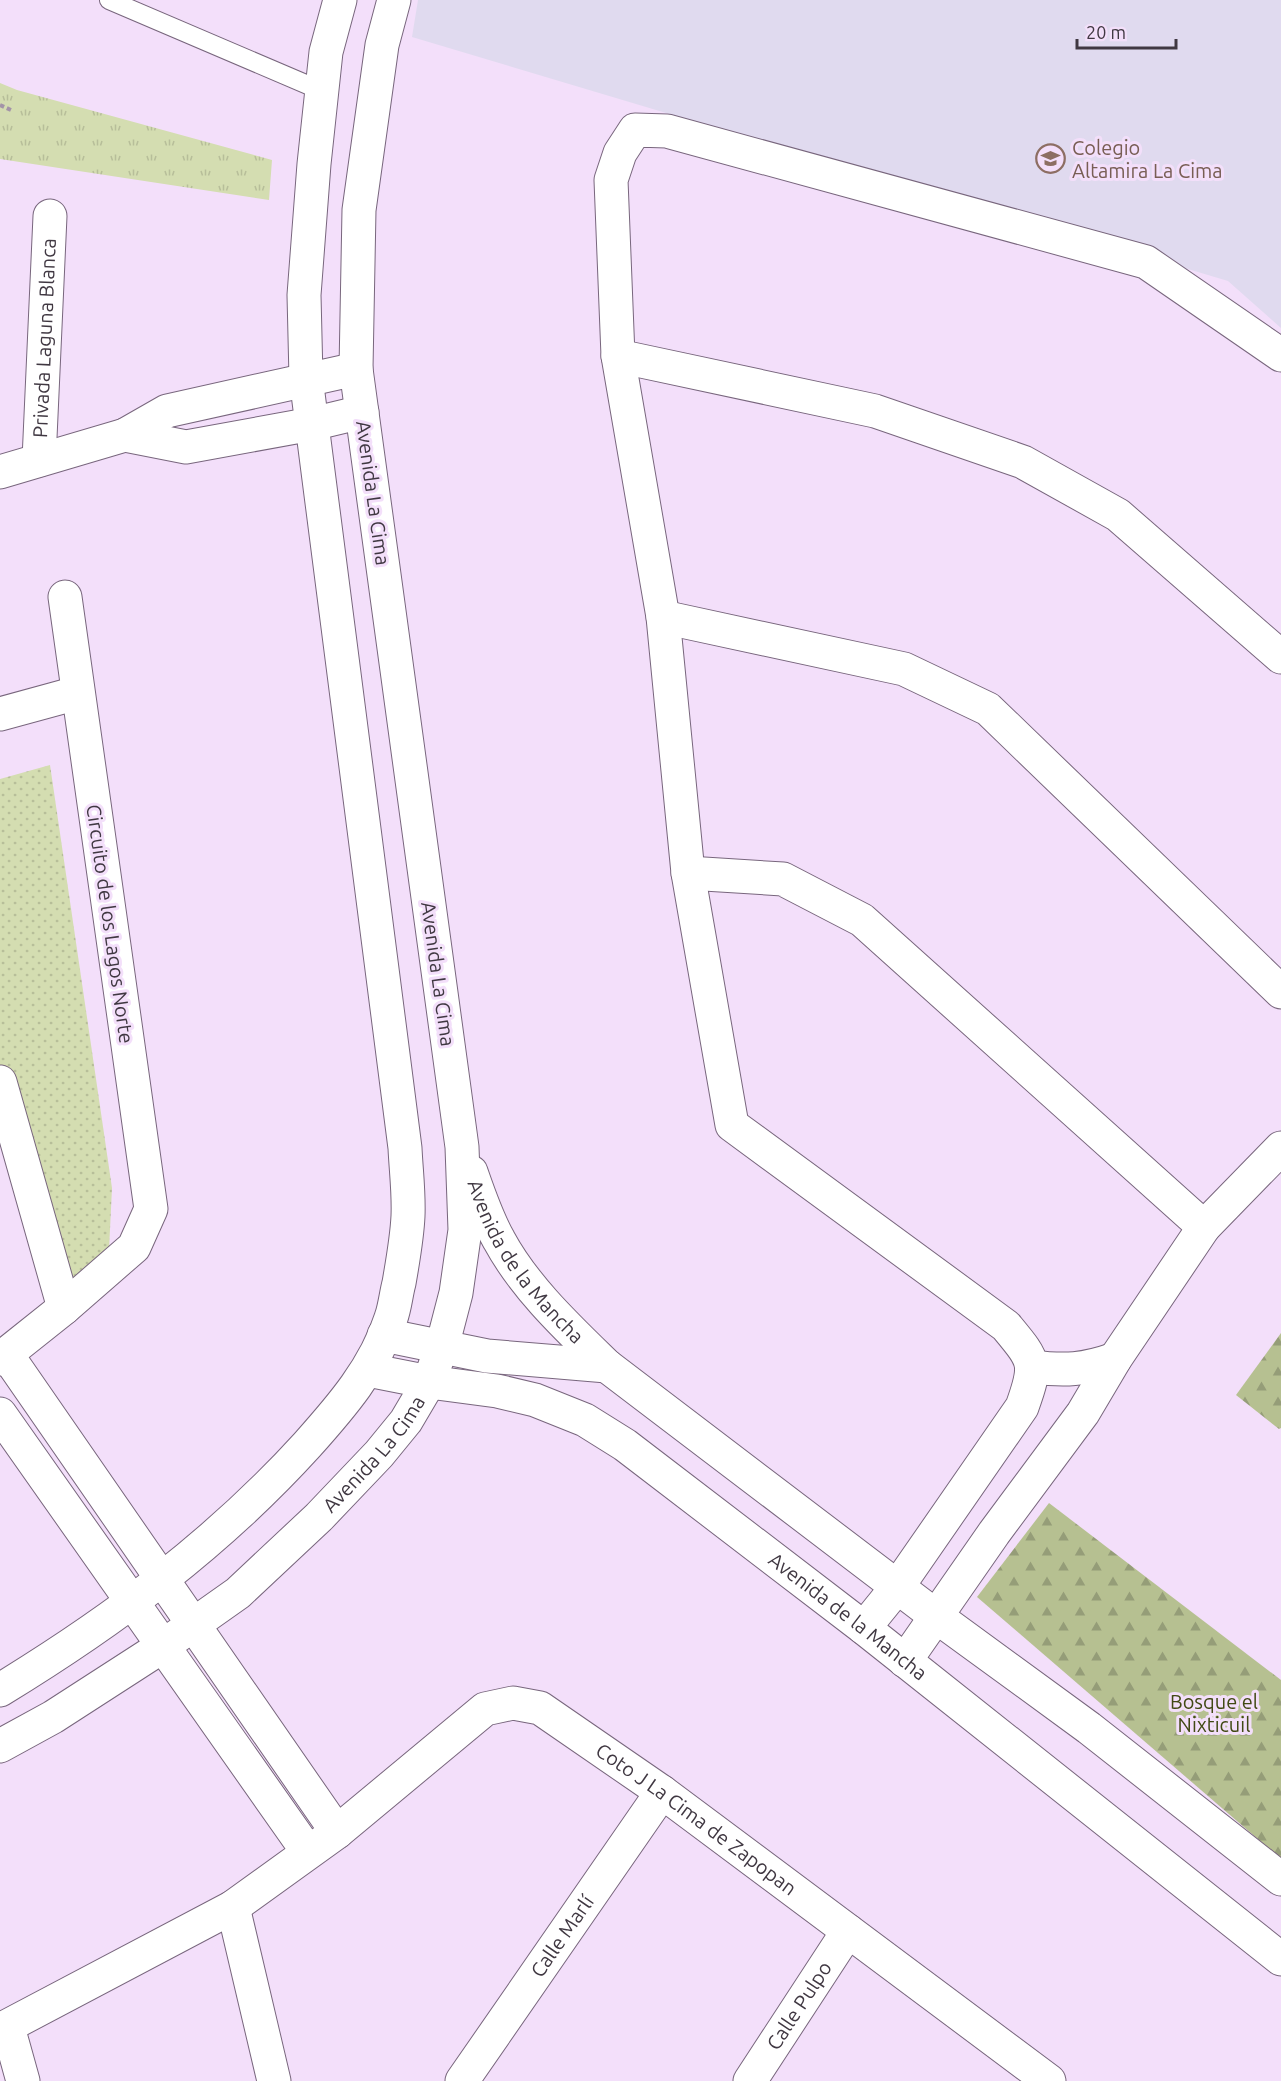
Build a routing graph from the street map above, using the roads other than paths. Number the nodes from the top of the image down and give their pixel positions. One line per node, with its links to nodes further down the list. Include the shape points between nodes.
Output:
1 (109, 0): 4 (lane)
2 (340, 0): 4 (street, via 326,52)
3 (393, 0): 8 (street, Avenida La Cima, via 382,45 359,210)
4 (322, 91): 9 (street, via 304,295)
5 (50, 216): 13 (street, Privada Laguna Blanca)
6 (618, 356): 7 (street, via 611,180 620,153 635,130 667,130 1146,262); 16 (street); 17 (street, via 875,411 1023,462 1119,515)
7 (1281, 356)
8 (356, 369): 9 (street); 10 (street, Avenida La Cima)
9 (306, 378): 11 (street); 12 (street, via 167,411)
10 (362, 412): 11 (street); 23 (street, Avenida La Cima)
11 (312, 424): 12 (street, via 186,447); 27 (street, via 405,1148 406,1247)
12 (125, 435): 13 (street)
13 (39, 460): 14 (street)
14 (0, 472)
15 (65, 597): 18 (street, Circuito de los Lagos Norte)
16 (663, 617): 20 (street); 21 (street, via 904,669 988,709)
17 (1281, 657)
18 (77, 693): 19 (street); 26 (street, Circuito de los Lagos Norte, via 151,1209 134,1247)
19 (0, 714)
20 (688, 873): 25 (street, via 783,879 862,920); 32 (street, via 732,1125 1006,1326)
21 (1281, 992)
22 (0, 1082): 26 (street)
23 (462, 1147): 28 (street, Avenida La Cima, via 465,1230 456,1293); 31 (street, Avenida de la Mancha, via 500,1242 533,1289)
24 (1281, 1148): 25 (street)
25 (1204, 1227): 30 (street)
26 (64, 1308): 29 (street)
27 (384, 1335): 28 (street, Avenida de la Mancha); 33 (street)
28 (440, 1348): 31 (street, Avenida de la Mancha); 34 (street, Avenida La Cima)
29 (3, 1357): 37 (street)
30 (1115, 1359): 32 (street, via 1076,1370); 39 (street, via 1083,1413)
31 (607, 1366): 41 (street, Avenida de la Mancha)
32 (1033, 1367): 36 (street, via 1022,1407)
33 (368, 1370): 34 (street, Avenida de la Mancha); 40 (street, via 268,1488)
34 (429, 1382): 44 (street, Avenida La Cima, via 393,1437 319,1517 238,1593); 45 (street, Avenida de la Mancha, via 535,1400 585,1420 625,1445)
35 (0, 1414): 38 (street)
36 (955, 1503): 39 (street); 41 (street)
37 (112, 1508): 38 (street); 40 (street)
38 (80, 1528): 42 (street)
39 (994, 1533): 43 (street)
40 (162, 1580): 42 (street); 44 (street)
41 (898, 1586): 43 (street, Avenida de la Mancha); 45 (street)
42 (133, 1603): 46 (street); 48 (street)
43 (937, 1617): 47 (street); 55 (street, Avenida de la Mancha, via 1089,1728)
44 (194, 1625): 46 (street, Avenida La Cima); 49 (street)
45 (864, 1628): 47 (street, Avenida de la Mancha)
46 (163, 1646): 50 (street); 51 (street, Avenida La Cima)
47 (905, 1661): 58 (street, Avenida de la Mancha)
48 (0, 1690)
49 (241, 1693): 50 (street); 53 (street)
50 (211, 1714): 54 (street)
51 (0, 1746)
52 (662, 1792): 53 (street, Coto J La Cima de Zapopan, via 540,1708 513,1703 485,1709); 57 (street, Coto J La Cima de Zapopan); 63 (street, Calle Marlí)
53 (337, 1832): 54 (street, Coto J La Cima de Zapopan)
54 (308, 1852): 56 (street, Coto J La Cima de Zapopan)
55 (1281, 1879)
56 (233, 1907): 59 (street, Coto J La Cima de Zapopan); 62 (street)
57 (849, 1931): 60 (street, Coto J La Cima de Zapopan); 64 (street, Calle Pulpo)
58 (1281, 1959)
59 (4, 2028): 61 (street, Coto J La Cima de Zapopan)
60 (1042, 2079)
61 (23, 2081)
62 (274, 2081)
63 (462, 2081)
64 (750, 2081)

